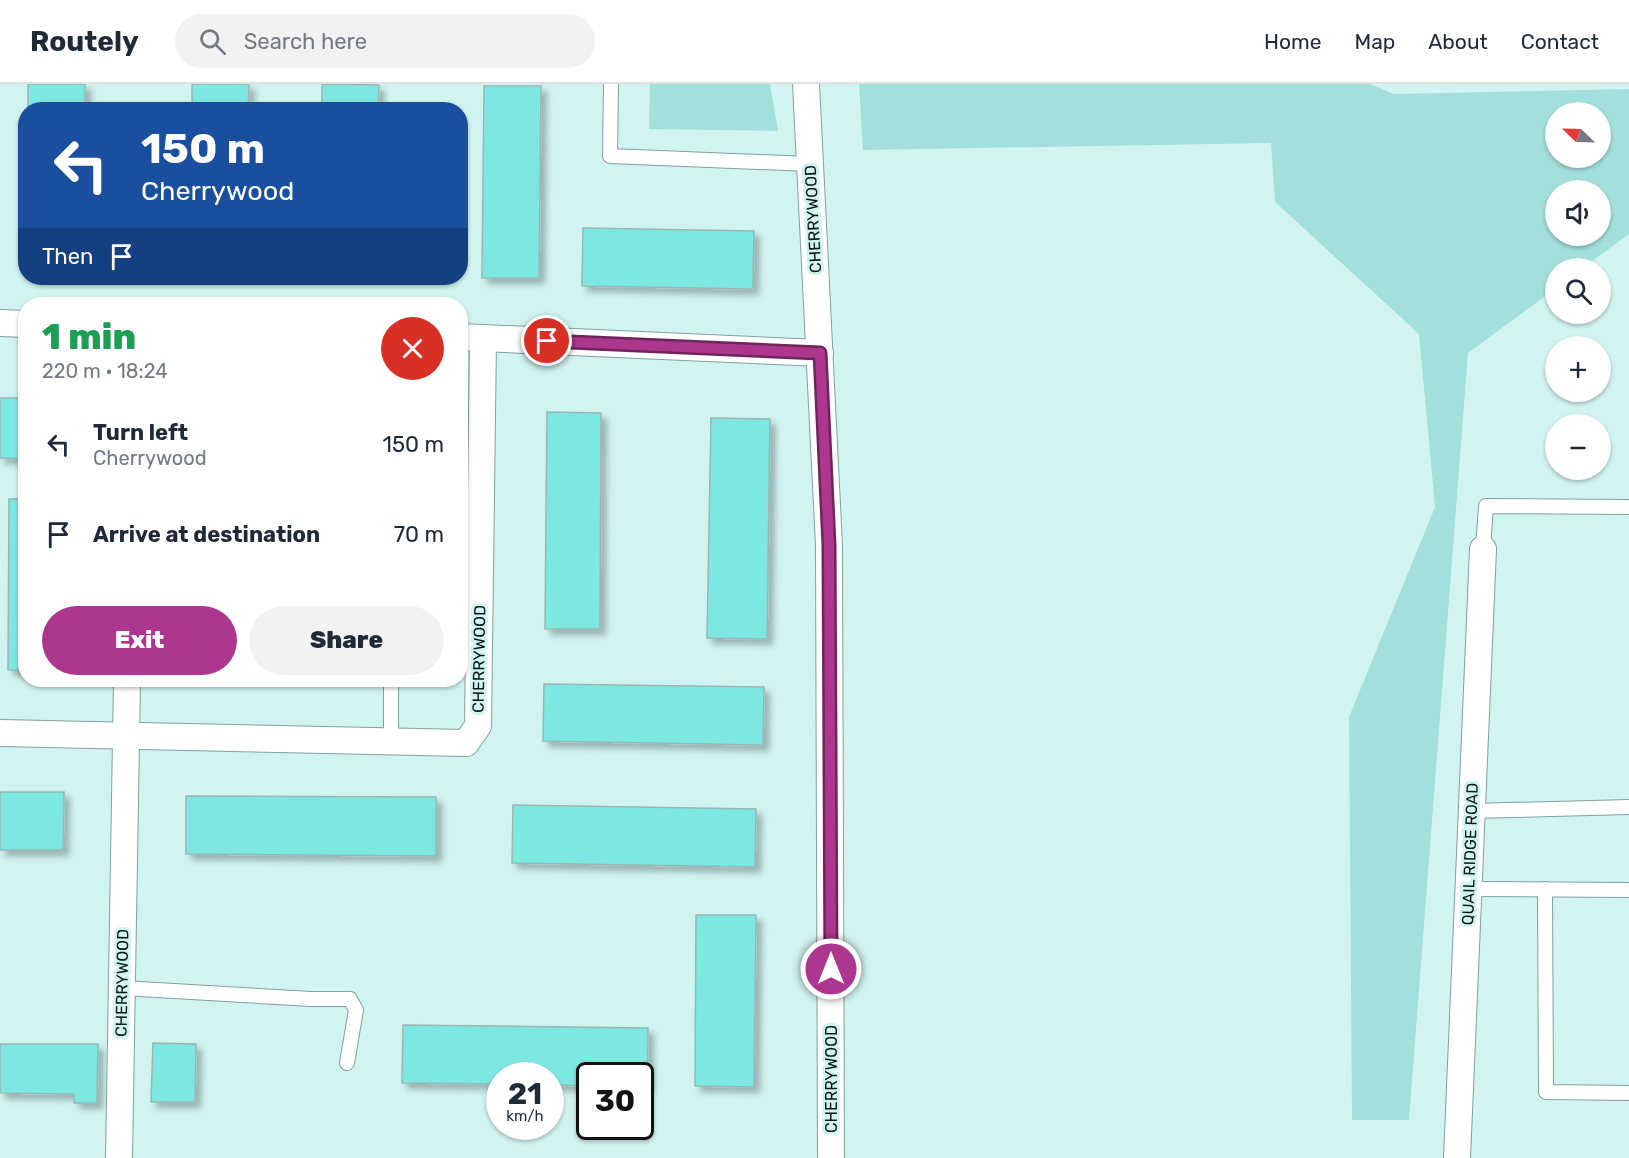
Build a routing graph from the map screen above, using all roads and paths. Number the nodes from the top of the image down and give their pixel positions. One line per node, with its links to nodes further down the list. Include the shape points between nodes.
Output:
1 (611, 84): 3 (lane, via 610,156)
2 (806, 84): 3 (street, CHERRYWOOD)
3 (810, 164): 7 (street, CHERRYWOOD)
4 (0, 323): 5 (street)
5 (18, 324)
6 (472, 338): 7 (street, CHERRYWOOD); 9 (street, CHERRYWOOD)
7 (820, 353): 25 (street, CHERRYWOOD, via 829,545)
8 (1629, 507): 10 (lane, via 1486,506)
9 (470, 534): 15 (street, CHERRYWOOD, via 478,726 466,743)
10 (1483, 549): 17 (street, QUAIL RIDGE ROAD)
11 (127, 687): 14 (street, CHERRYWOOD)
12 (392, 687): 15 (lane)
13 (0, 733): 14 (street, CHERRYWOOD)
14 (126, 737): 15 (street, CHERRYWOOD); 21 (street, CHERRYWOOD)
15 (390, 742)
16 (1629, 807): 17 (lane)
17 (1472, 812): 18 (street, QUAIL RIDGE ROAD)
18 (1468, 889): 19 (lane); 26 (street, QUAIL RIDGE ROAD)
19 (1545, 889): 20 (lane); 23 (lane, via 1546,1092)
20 (1629, 890)
21 (122, 988): 22 (lane, via 350,999 356,1010); 24 (street, CHERRYWOOD)
22 (346, 1063)
23 (1629, 1093)
24 (119, 1158)
25 (831, 1158)
26 (1457, 1158)

